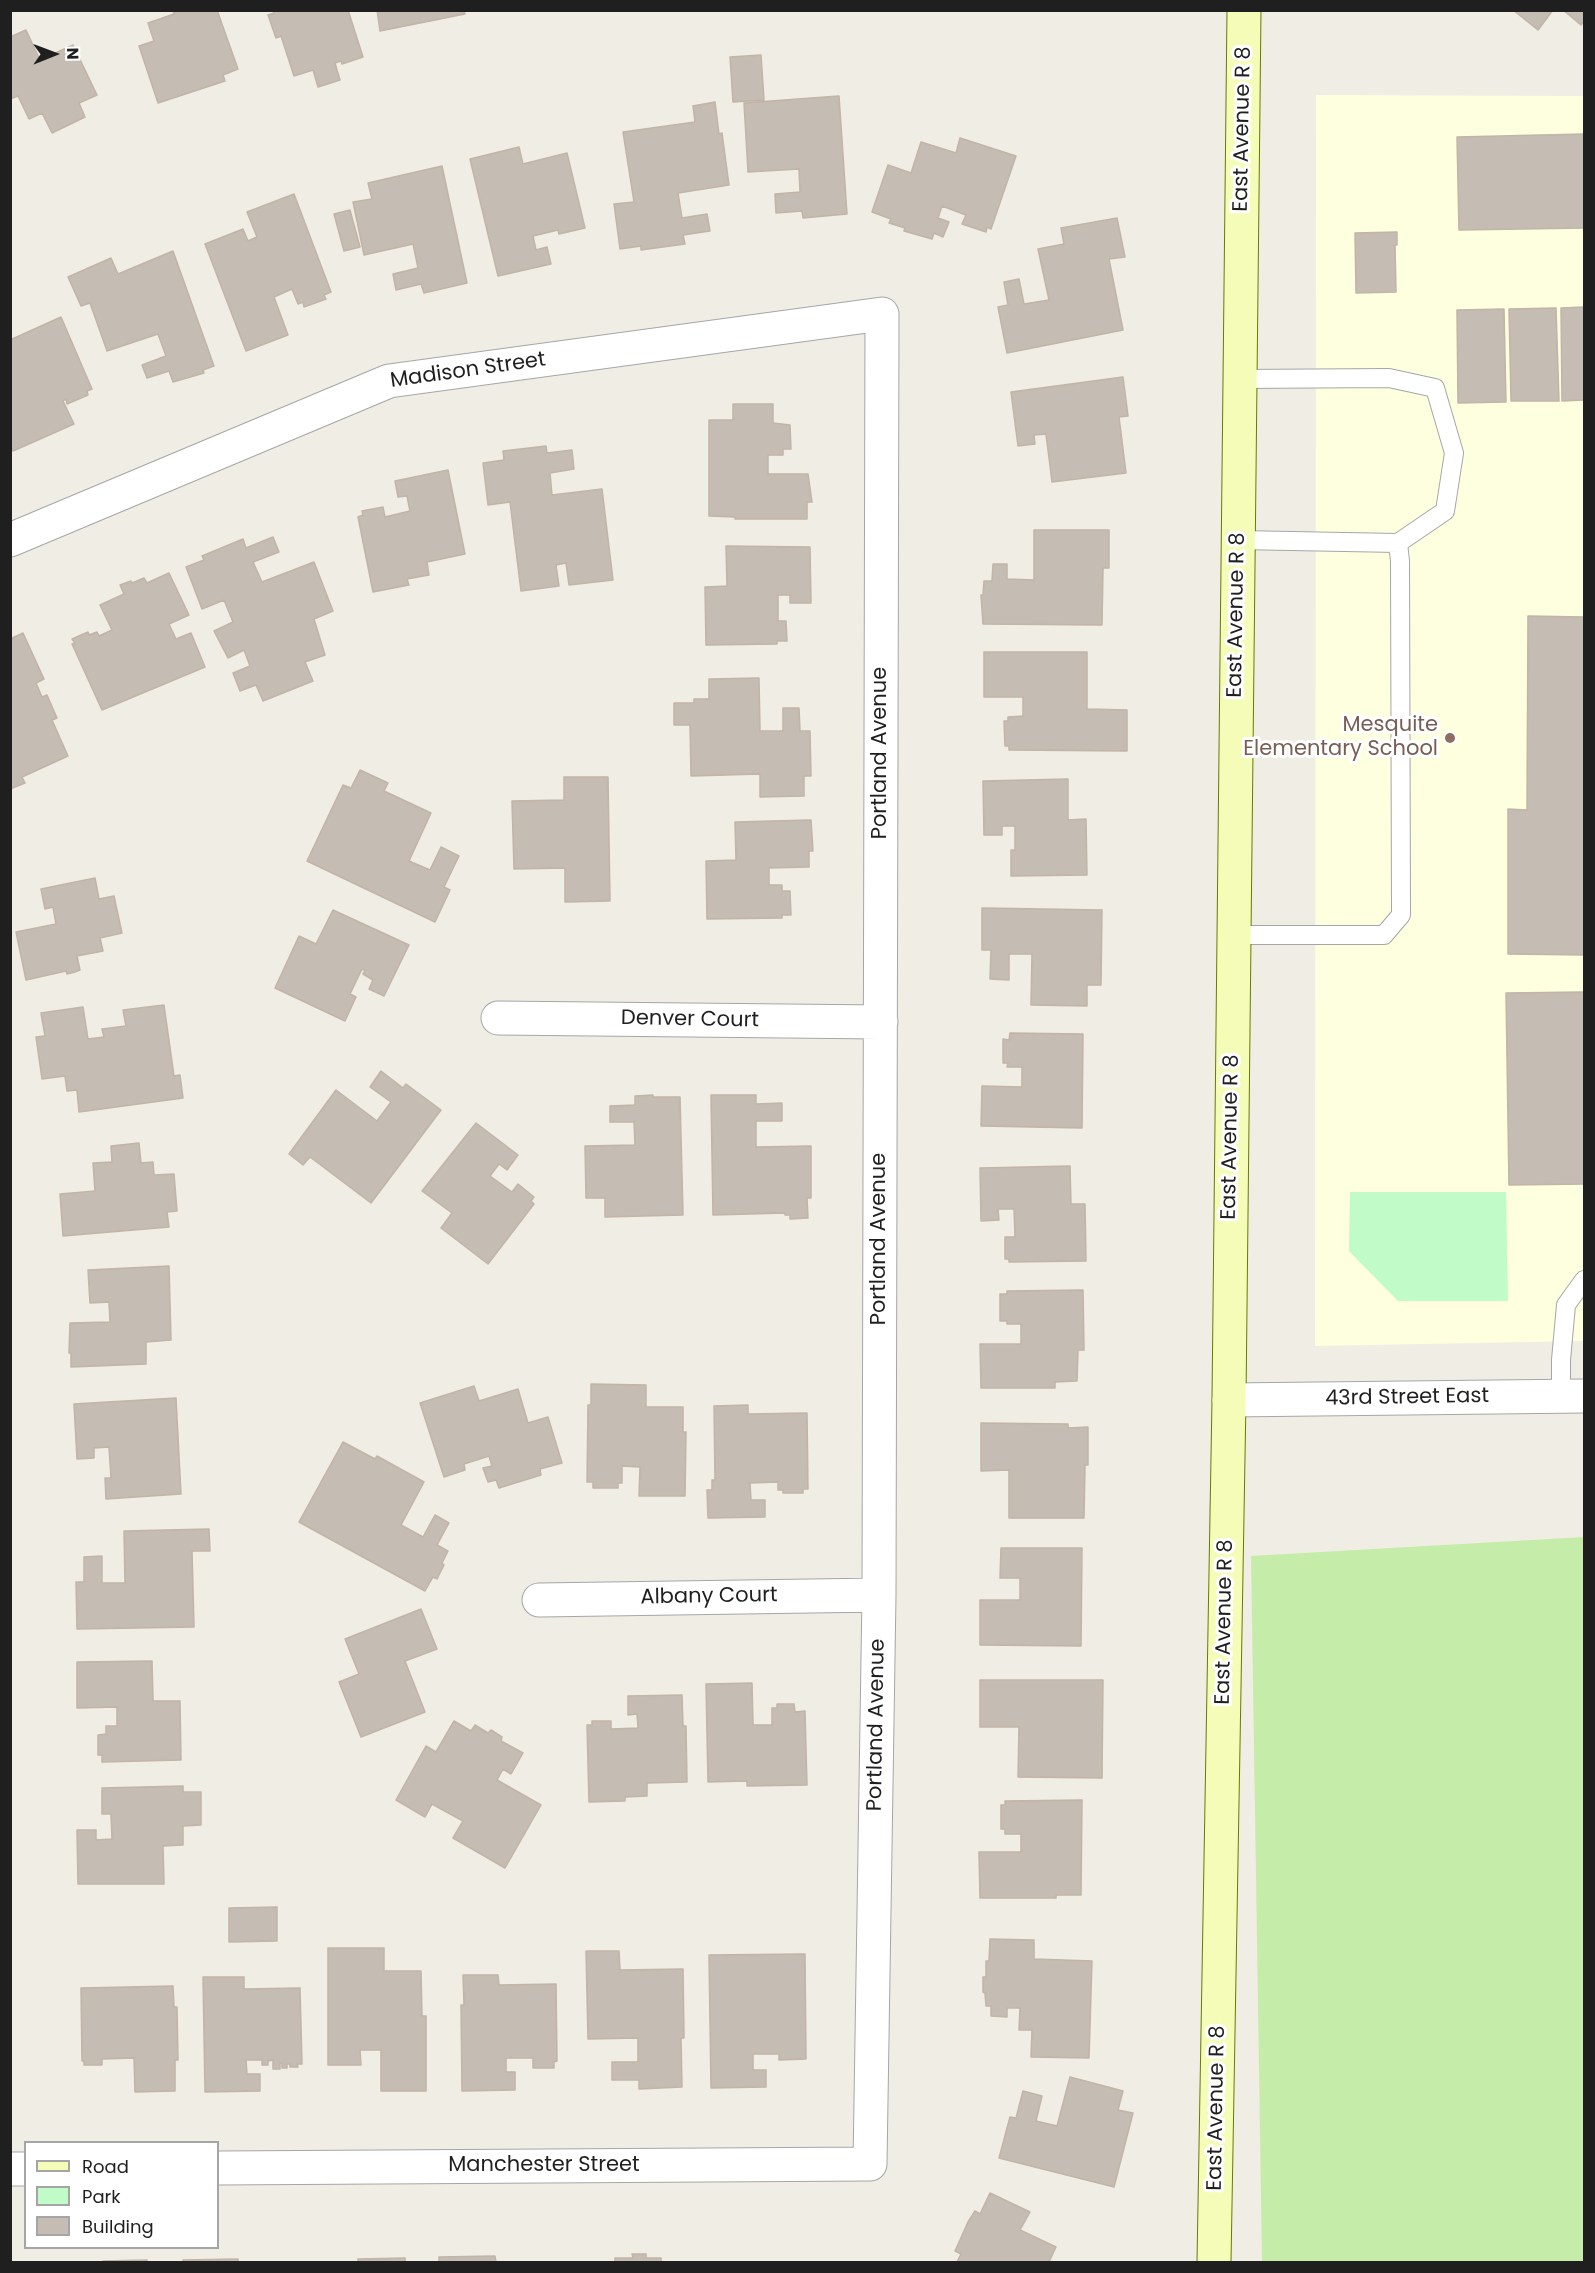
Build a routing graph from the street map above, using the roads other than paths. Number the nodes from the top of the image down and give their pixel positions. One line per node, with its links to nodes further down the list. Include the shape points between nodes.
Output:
1 (1244, 10): 3 (street, East Avenue R 8)
2 (882, 314): 4 (street, Madison Street, via 389,381); 9 (street, Portland Avenue)
3 (1240, 379): 5 (street, East Avenue R 8); 6 (lane, via 1389,378 1435,388 1454,453 1445,511)
4 (10, 540)
5 (1238, 540): 6 (lane); 7 (street, East Avenue R 8)
6 (1398, 543): 7 (lane, via 1401,915 1384,935)
7 (1233, 935): 12 (street, East Avenue R 8)
8 (498, 1018): 9 (street, Denver Court)
9 (881, 1022): 13 (street, Portland Avenue)
10 (1584, 1280): 11 (lane, via 1566,1305 1561,1360)
11 (1573, 1396): 12 (street, 43rd Street East)
12 (1228, 1400): 17 (street, East Avenue R 8)
13 (879, 1595): 14 (street, Albany Court); 15 (street, Portland Avenue)
14 (538, 1600)
15 (870, 2163): 16 (street, Manchester Street)
16 (219, 2168)
17 (1214, 2262)

